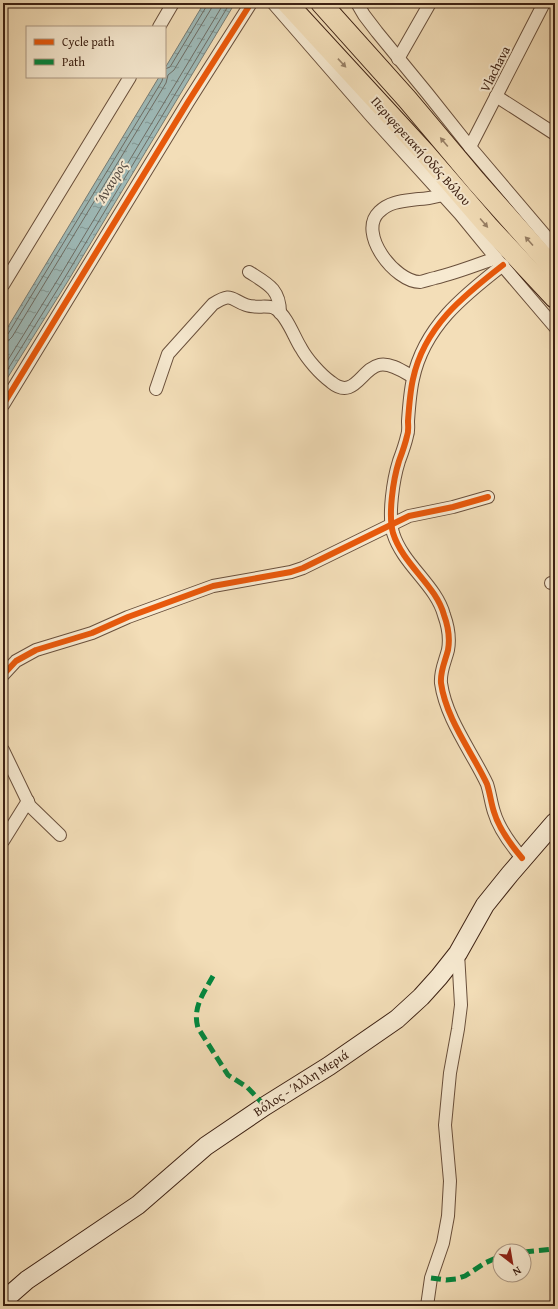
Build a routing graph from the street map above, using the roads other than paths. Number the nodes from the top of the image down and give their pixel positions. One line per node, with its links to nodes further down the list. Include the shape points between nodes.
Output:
1 (173, 3): 9 (street)
2 (251, 3): 26 (street)
3 (273, 3): 15 (street, via 372,118)
4 (288, 3): 21 (main road, Περιφερειακή Οδός Βόλου, one-way to 21)
5 (321, 3): 18 (main road, Περιφερειακή Οδός Βόλου, one-way to 5)
6 (358, 3): 10 (street)
7 (430, 3): 10 (street)
8 (544, 3): 12 (street, Vlachava)
9 (160, 26)
10 (398, 58): 14 (street)
11 (129, 78): 20 (street)
12 (496, 96): 13 (street); 14 (street, Vlachava)
13 (554, 132)
14 (470, 147): 16 (street)
15 (443, 195): 17 (street); 17 (street, via 396,202 379,212 373,222 373,234 385,259 402,276 420,282)
16 (555, 246)
17 (499, 262): 23 (street); 24 (street, via 451,310 428,338)
18 (555, 270)
19 (249, 272): 22 (street, via 275,292 280,303)
20 (3, 285)
21 (555, 298)
22 (280, 313): 24 (street, via 304,352 331,383 338,387 350,387 380,364 388,365); 25 (street, via 271,306 253,307 231,298 221,299 213,304 172,349 164,363)
23 (555, 327)
24 (413, 377): 28 (street, via 408,433 397,470)
25 (156, 389)
26 (3, 405)
27 (488, 497): 28 (street, via 413,515)
28 (391, 524): 29 (street, via 303,568 213,586 92,633 45,647 22,658); 35 (street, via 402,551 443,610 448,630 448,646 441,675 447,705 487,784 498,822)
29 (3, 675)
30 (3, 750): 31 (street)
31 (28, 801): 33 (street); 34 (street)
32 (555, 822): 35 (main road, Βόλος - Άλλη Μεριά)
33 (60, 835)
34 (3, 841)
35 (522, 858): 36 (main road, Βόλος - Άλλη Μεριά, via 485,905)
36 (458, 953): 37 (main road, Βόλος - Άλλη Μεριά, via 421,997 397,1019 206,1146 138,1205 27,1280); 38 (street, via 461,1005 450,1073 446,1125 450,1181 448,1216 443,1243 431,1278)
37 (3, 1301)
38 (427, 1306)

